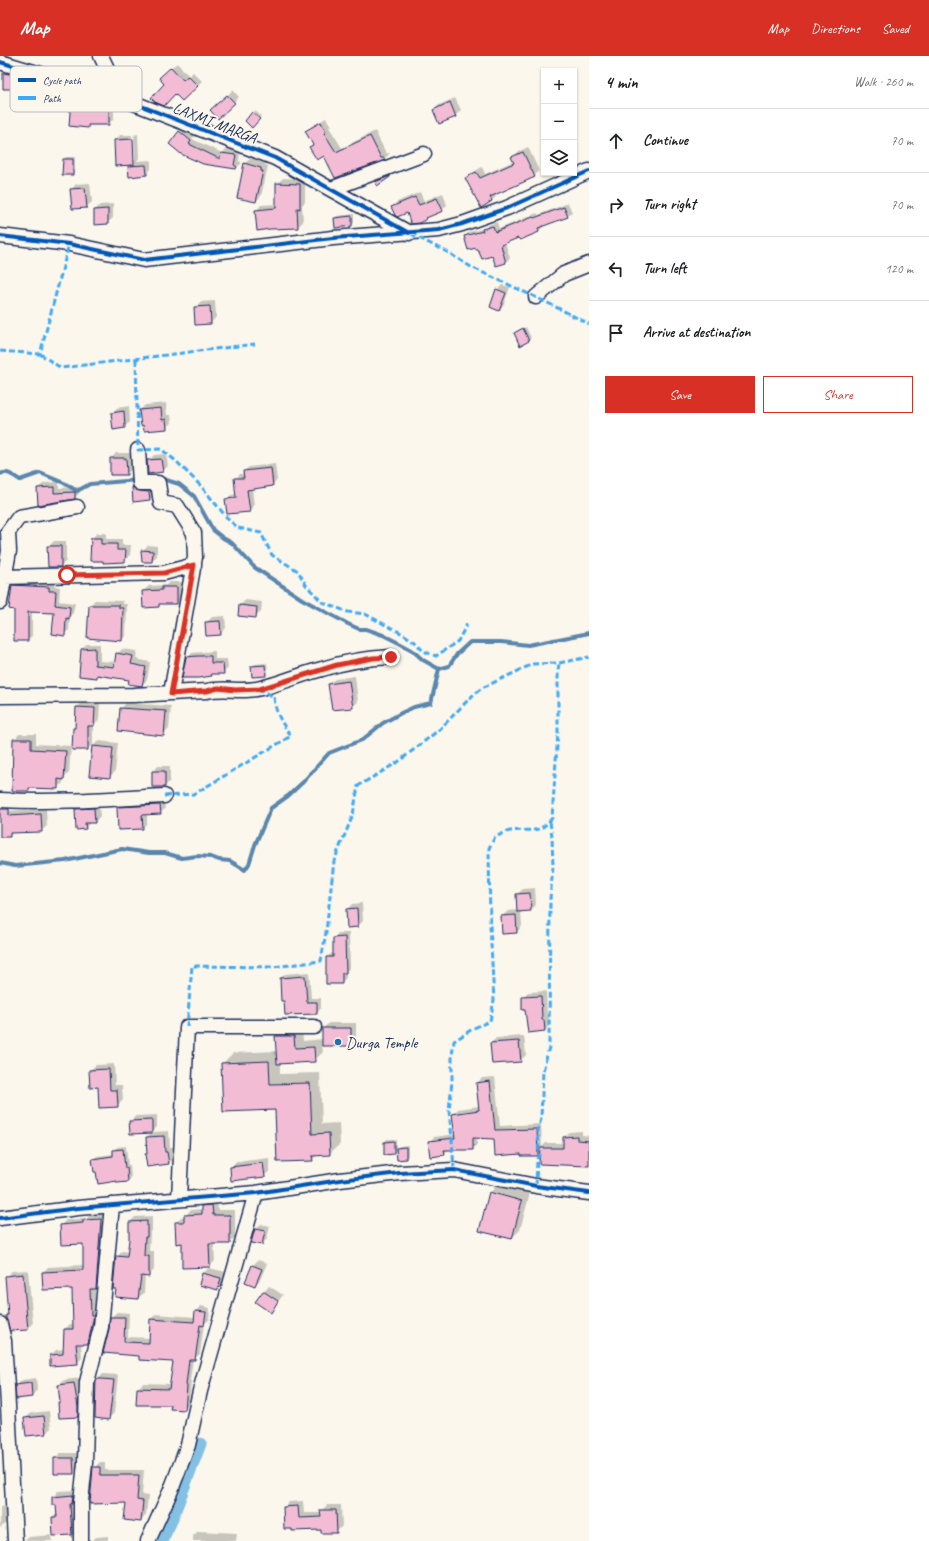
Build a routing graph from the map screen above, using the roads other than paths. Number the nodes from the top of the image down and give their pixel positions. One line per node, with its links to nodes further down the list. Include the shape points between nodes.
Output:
1 (101, 56): 4 (street)
2 (0, 62): 3 (street, LAXMI MARGA)
3 (13, 66)
4 (106, 66)
5 (142, 106): 8 (street, LAXMI MARGA, via 275,158)
6 (424, 154): 8 (street)
7 (589, 171): 9 (street, via 507,208 462,224 439,230)
8 (331, 189): 9 (street, LAXMI MARGA)
9 (409, 233): 10 (street, via 333,238 144,260 69,244)
10 (0, 236)
11 (589, 264): 12 (street, via 564,274)
12 (536, 297)
13 (138, 450): 15 (street, via 140,483 158,483 161,503 177,506 194,533)
14 (77, 508): 16 (street, via 19,517 8,532 9,551)
15 (194, 565): 16 (street, via 164,573); 19 (street)
16 (4, 576): 17 (street)
17 (0, 602)
18 (391, 657): 19 (street, via 337,665 260,689 218,688)
19 (171, 694): 20 (street)
20 (0, 696)
21 (164, 796): 22 (street, via 68,801)
22 (0, 800)
23 (314, 1026): 26 (street, via 187,1027)
24 (256, 1193): 25 (street, via 400,1173 454,1170 536,1186); 26 (street); 32 (street, via 200,1391 188,1445 172,1490)
25 (589, 1193)
26 (179, 1199): 27 (street)
27 (112, 1205): 28 (street); 31 (street, via 101,1327 87,1382 85,1463 81,1502)
28 (0, 1218)
29 (0, 1324): 30 (street, via 4,1341)
30 (16, 1541)
31 (82, 1541)
32 (148, 1541)

